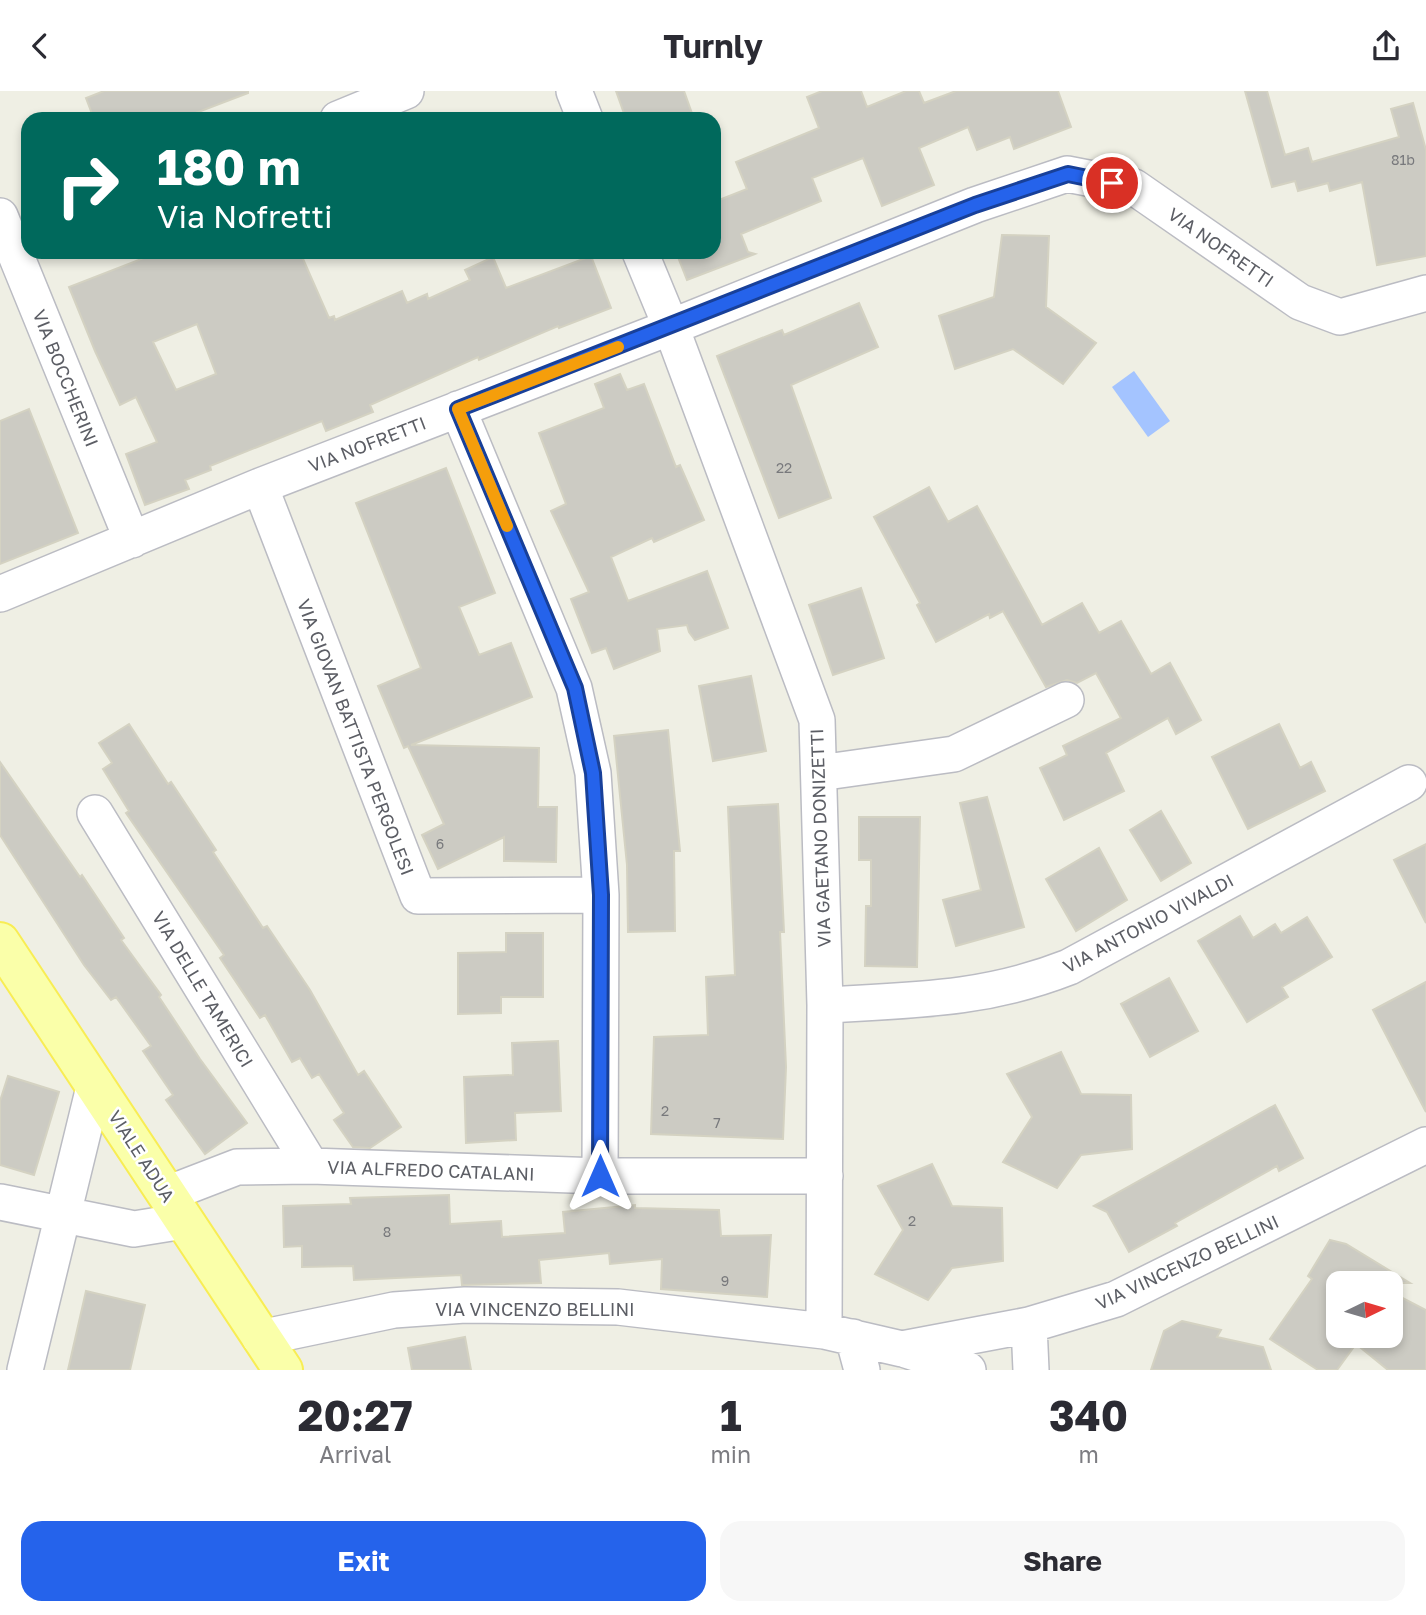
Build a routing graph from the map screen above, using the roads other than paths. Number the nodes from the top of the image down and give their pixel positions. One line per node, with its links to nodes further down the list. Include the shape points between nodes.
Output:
1 (406, 91): 3 (street)
2 (574, 91): 4 (street)
3 (355, 112)
4 (582, 112)
5 (0, 216): 6 (street, VIA BOCCHERINI)
6 (21, 248)
7 (26, 259): 13 (street, VIA BOCCHERINI)
8 (643, 259): 10 (street, VIA GAETANO DONIZETTI)
9 (1426, 293): 10 (street, VIA NOFRETTI, via 1340,317 1300,302 1134,187 1068,174 975,205)
10 (671, 327): 11 (street, VIA NOFRETTI); 16 (street, VIA GAETANO DONIZETTI, via 817,720)
11 (458, 409): 12 (street, VIA NOFRETTI); 19 (street, via 575,688 593,773)
12 (260, 486): 13 (street, VIA NOFRETTI); 19 (street, VIA GIOVAN BATTISTA PERGOLESI, via 418,896)
13 (132, 540): 14 (street, VIA NOFRETTI)
14 (0, 594)
15 (1066, 700): 16 (street, via 954,754)
16 (819, 773): 21 (street, VIA GAETANO DONIZETTI)
17 (1409, 783): 21 (street, VIA ANTONIO VIVALDI, via 1069,967 1003,989 944,998)
18 (95, 813): 24 (street, VIA DELLE TAMERICI)
19 (601, 895): 25 (street)
20 (0, 942): 22 (main road, VIALE ADUA)
21 (825, 1005): 26 (street, VIA GAETANO DONIZETTI)
22 (94, 1083): 28 (main road, VIALE ADUA); 29 (street)
23 (1426, 1145): 30 (street, VIA VINCENZO BELLINI, via 1116,1299)
24 (311, 1166): 25 (street, VIA ALFREDO CATALANI); 28 (street, VIA ALFREDO CATALANI, via 237,1167)
25 (600, 1176): 26 (street, VIA ALFREDO CATALANI)
26 (825, 1176): 32 (street, VIA GAETANO DONIZETTI)
27 (0, 1202): 29 (street, VIA ALFREDO CATALANI)
28 (176, 1207): 29 (street, VIA ALFREDO CATALANI, via 134,1229); 31 (main road, VIALE ADUA)
29 (62, 1216): 34 (street)
30 (1029, 1325): 33 (street, VIA VINCENZO BELLINI); 37 (street)
31 (260, 1338): 32 (street, VIA VINCENZO BELLINI, via 394,1310 465,1305 618,1307); 35 (main road, VIALE ADUA)
32 (846, 1346): 33 (street, VIA VINCENZO BELLINI)
33 (902, 1349): 36 (street)
34 (25, 1370)
35 (283, 1370)
36 (968, 1370)
37 (1031, 1370)

